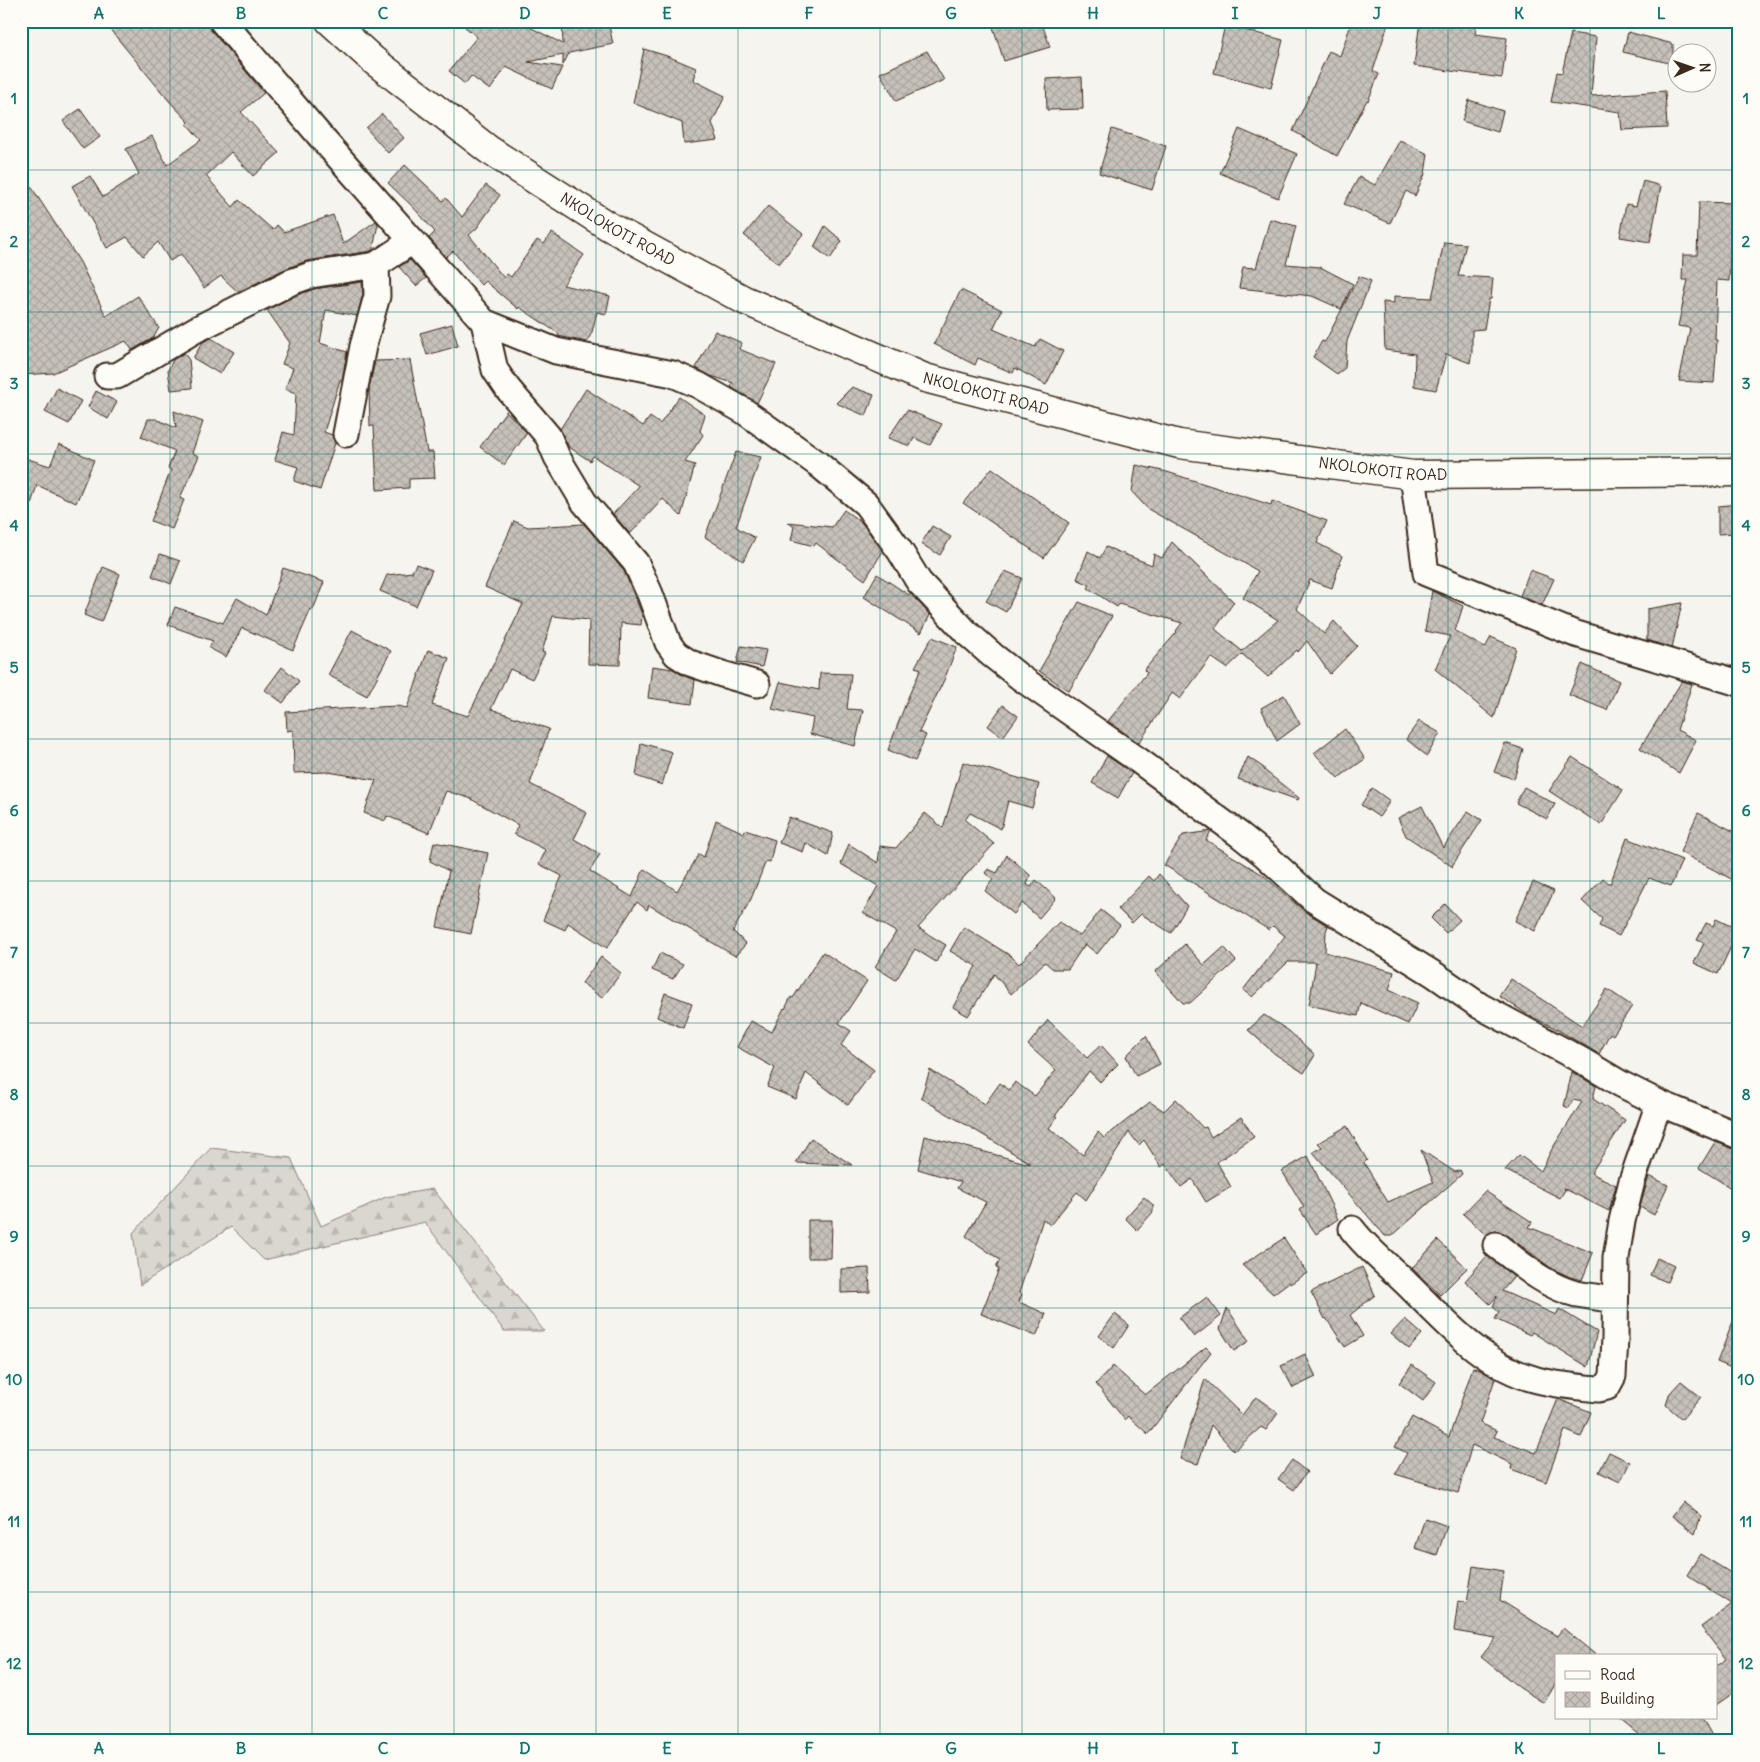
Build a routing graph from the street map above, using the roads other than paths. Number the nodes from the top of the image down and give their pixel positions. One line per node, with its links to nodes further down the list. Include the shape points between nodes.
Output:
1 (222, 21): 3 (street)
2 (330, 21): 9 (main road, NKOLOKOTI ROAD, via 373,60 489,150 608,226 744,300 925,378 1179,444)
3 (412, 240): 4 (street); 5 (street)
4 (376, 265): 6 (street, via 311,275 291,282 196,330 116,376); 7 (street, via 377,296 363,346)
5 (484, 322): 11 (street, via 495,370 548,436 584,502 636,563 676,654 690,663); 12 (street, via 556,351 673,374 744,411 818,464 866,504 919,582 992,655 1240,835 1314,900 1480,1006)
6 (106, 376)
7 (346, 434)
8 (1739, 472): 9 (main road, NKOLOKOTI ROAD)
9 (1412, 475): 10 (street, via 1426,572 1574,633)
10 (1739, 683)
11 (757, 684)
12 (1659, 1104): 13 (street); 16 (street, via 1632,1181 1622,1221 1616,1258)
13 (1739, 1136)
14 (1352, 1229): 16 (street, via 1464,1342 1506,1368 1536,1380 1598,1389 1608,1387 1613,1376)
15 (1496, 1245): 16 (street, via 1554,1286)
16 (1615, 1300)

